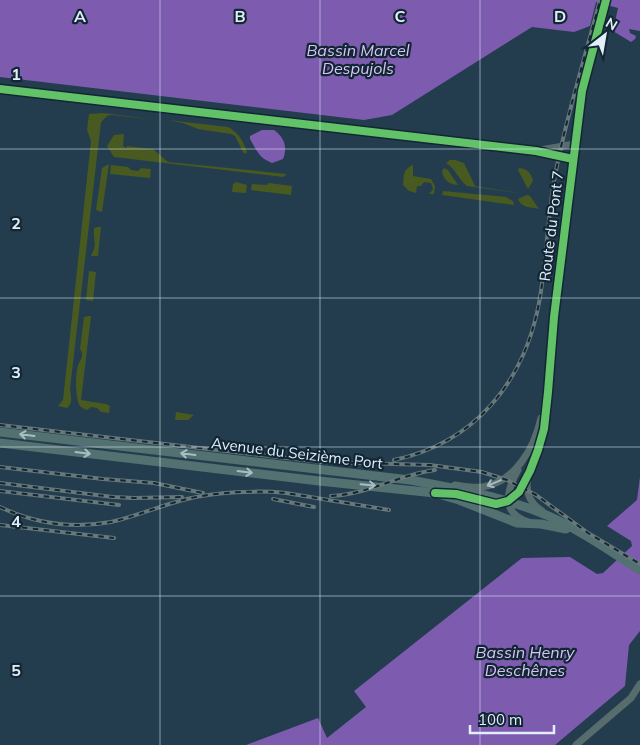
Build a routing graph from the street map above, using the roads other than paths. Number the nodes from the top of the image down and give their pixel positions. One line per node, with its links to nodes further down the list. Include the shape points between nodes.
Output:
1 (606, 0): 3 (street, Route du Pont 7, via 582,91)
2 (0, 89): 4 (street)
3 (574, 144): 4 (street); 5 (street, Route du Pont 7)
4 (536, 151): 5 (street)
5 (573, 160): 6 (street, Route du Pont 7)
6 (549, 366): 9 (street, via 538,433); 10 (street, via 544,428)
7 (0, 432): 11 (main road, Avenue du Seizième Port, one-way to 7)
8 (0, 443): 12 (main road, Avenue du Seizième Port, one-way to 12)
9 (524, 459): 11 (street, one-way to 11, via 507,477 479,488); 13 (street, via 510,485)
10 (530, 471): 13 (street, via 519,492); 15 (street, via 527,490 530,500)
11 (410, 480): 13 (main road, Avenue du Seizième Port)
12 (435, 493): 13 (street, via 456,494 496,504); 14 (main road, Avenue du Seizième Port, via 517,524)
13 (508, 501): 14 (street, via 519,518); 15 (main road, Avenue du Seizième Port)
14 (541, 524): 16 (main road, Avenue du Seizième Port)
15 (568, 526): 16 (main road, Avenue du Seizième Port)
16 (582, 535): 17 (main road, Avenue du Seizième Port)
17 (640, 570)
18 (640, 684): 20 (street)
19 (640, 695): 20 (street)
20 (631, 698): 21 (street)
21 (576, 745)

